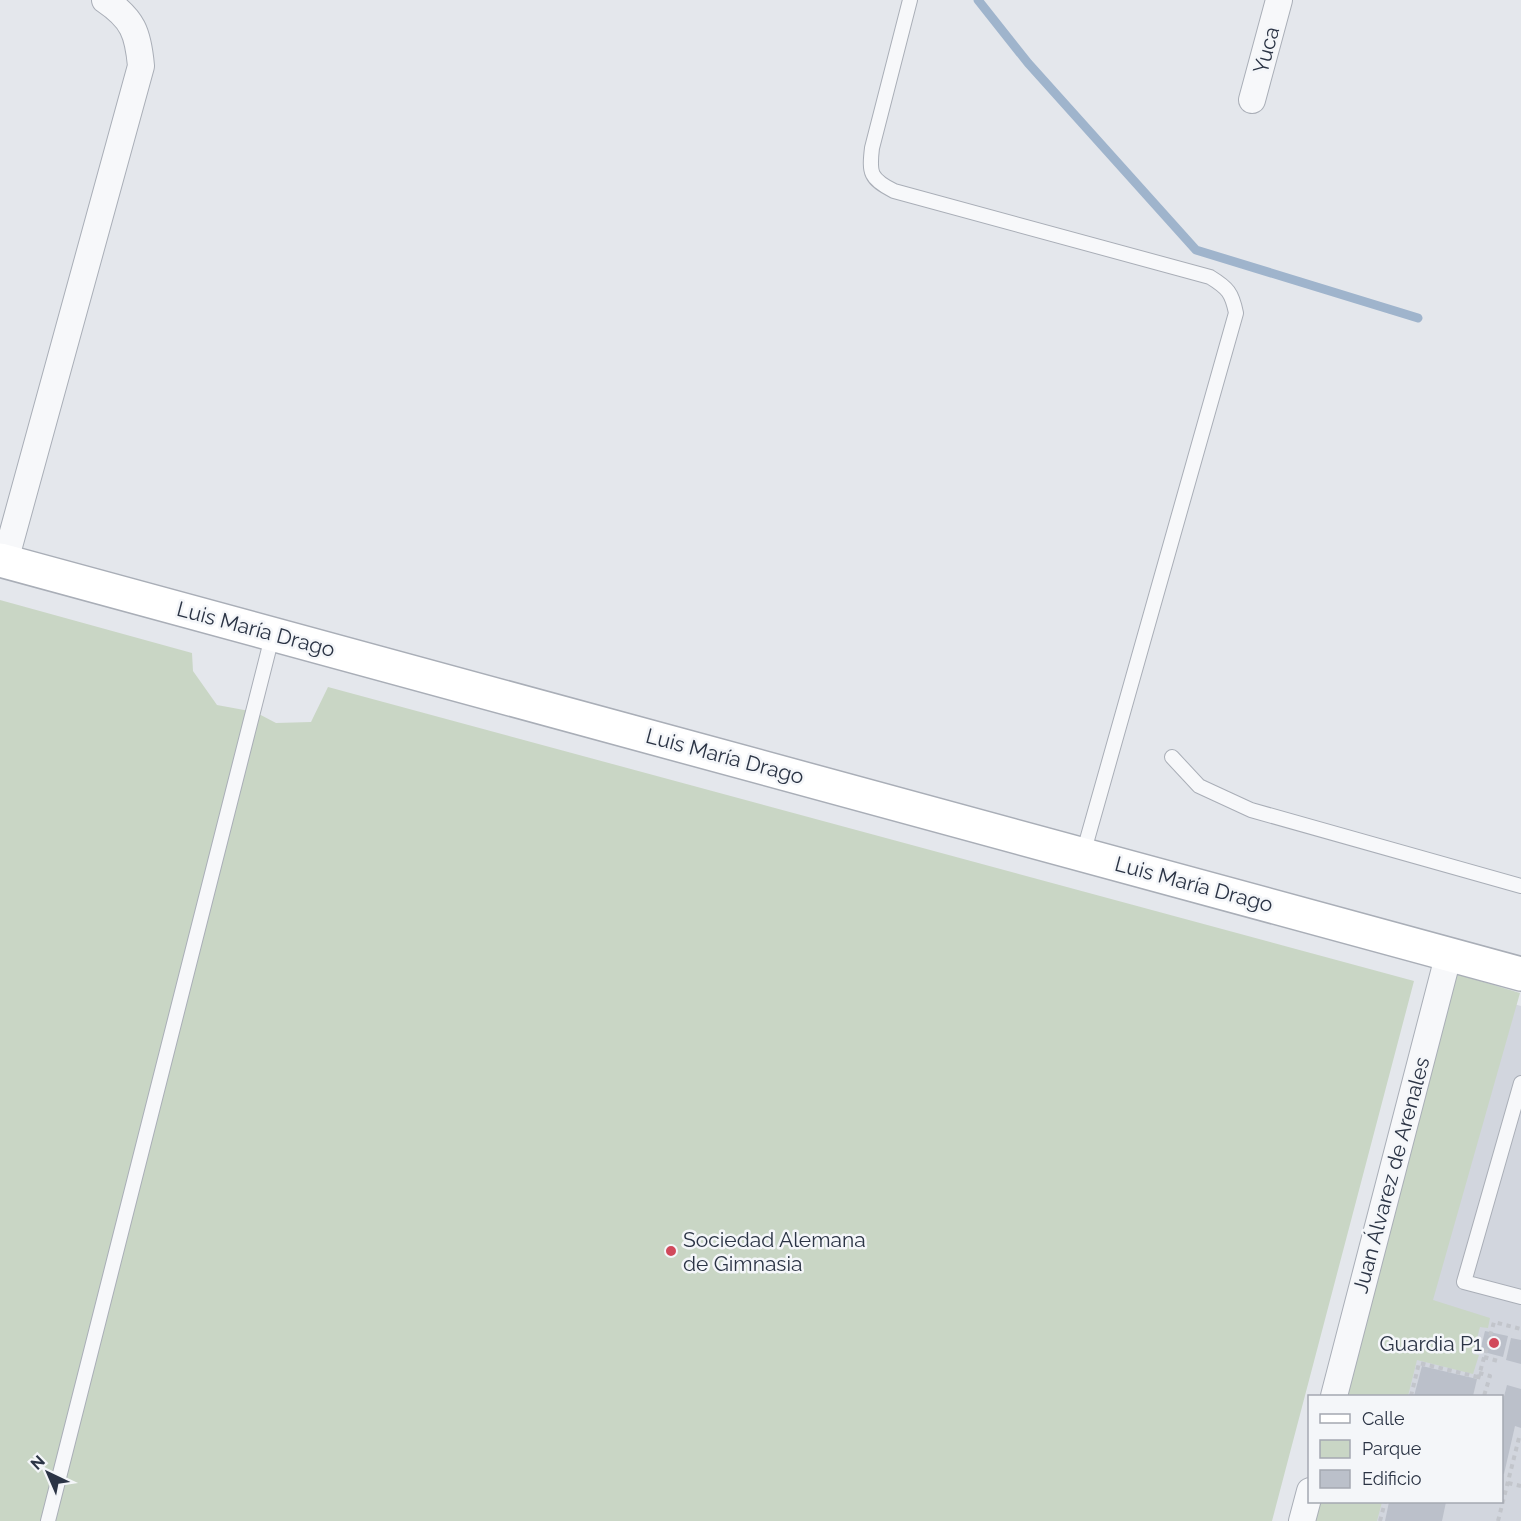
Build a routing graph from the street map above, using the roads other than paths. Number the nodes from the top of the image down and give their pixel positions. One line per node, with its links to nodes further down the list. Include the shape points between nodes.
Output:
1 (105, 0): 5 (street, via 126,15 137,36 141,66)
2 (910, 0): 8 (lane, via 872,148 870,170 879,183 894,191 1210,277 1225,286 1233,298 1236,313)
3 (1279, 0): 4 (street, Yuca)
4 (1252, 100)
5 (3, 560): 6 (street, Luis María Drago)
6 (273, 633): 8 (street, Luis María Drago); 16 (lane)
7 (1172, 757): 9 (lane, via 1199,786 1251,810)
8 (1083, 854): 10 (street, Luis María Drago)
9 (1521, 886)
10 (1449, 953): 11 (street, Luis María Drago); 14 (street, Juan Álvarez de Arenales)
11 (1521, 974)
12 (1521, 1083): 13 (lane, via 1464,1282)
13 (1521, 1297)
14 (1334, 1395)
15 (1308, 1498): 17 (street)
16 (48, 1521)
17 (1302, 1521)

